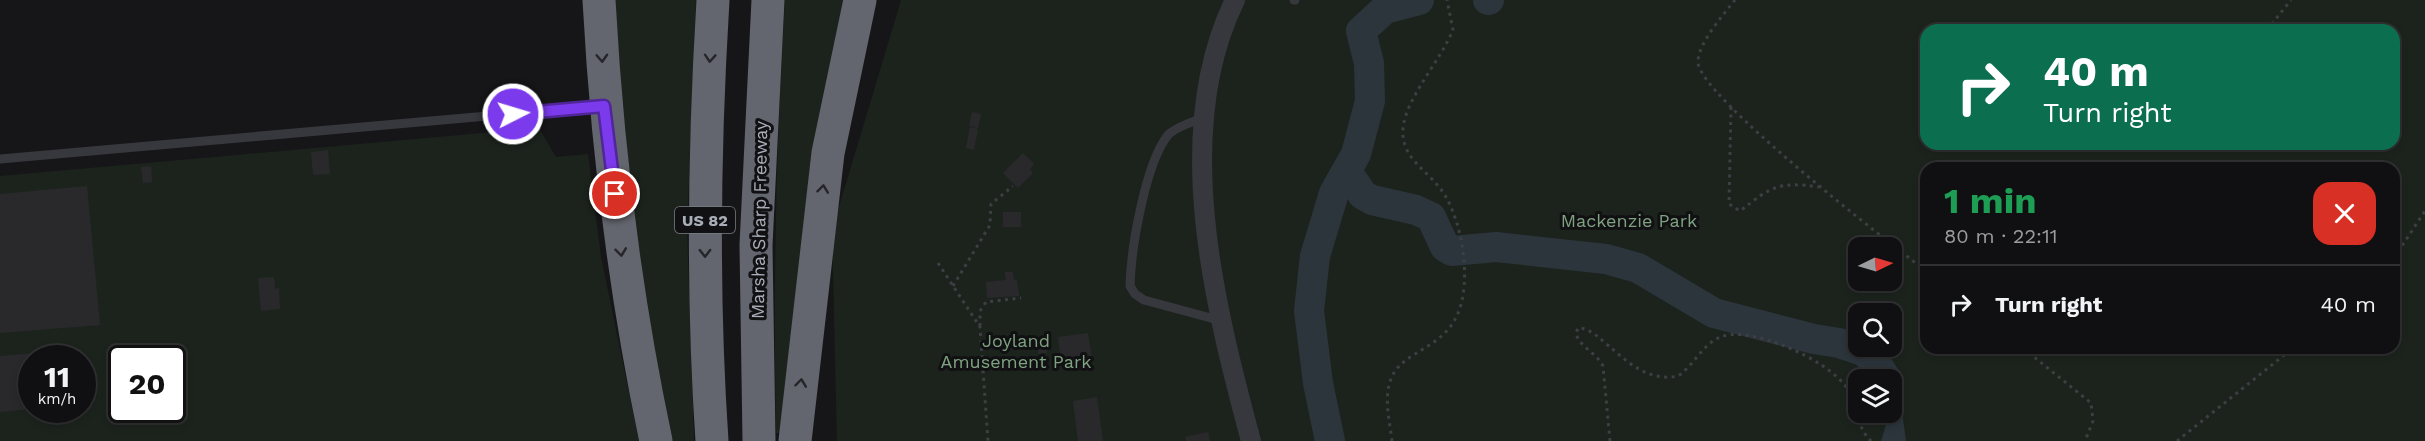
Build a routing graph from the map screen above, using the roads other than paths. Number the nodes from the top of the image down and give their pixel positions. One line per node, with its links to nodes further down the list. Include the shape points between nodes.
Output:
1 (600, 0): 6 (highway, one-way to 6)
2 (713, 0): 11 (highway, US 82, one-way to 11, via 704,247)
3 (768, 0): 12 (highway, Marsha Sharp Freeway / US 82, via 756,245)
4 (860, 0): 13 (highway, one-way to 4, via 828,153)
5 (1235, 0): 7 (street, via 1219,40)
6 (604, 106): 8 (lane); 10 (highway, one-way to 10, via 622,260)
7 (1205, 117): 9 (street, via 1204,204); 9 (lane, via 1169,134 1152,165 1131,286 1144,300)
8 (0, 159)
9 (1222, 321): 14 (street)
10 (656, 441)
11 (712, 441)
12 (759, 441)
13 (795, 441)
14 (1251, 441)

